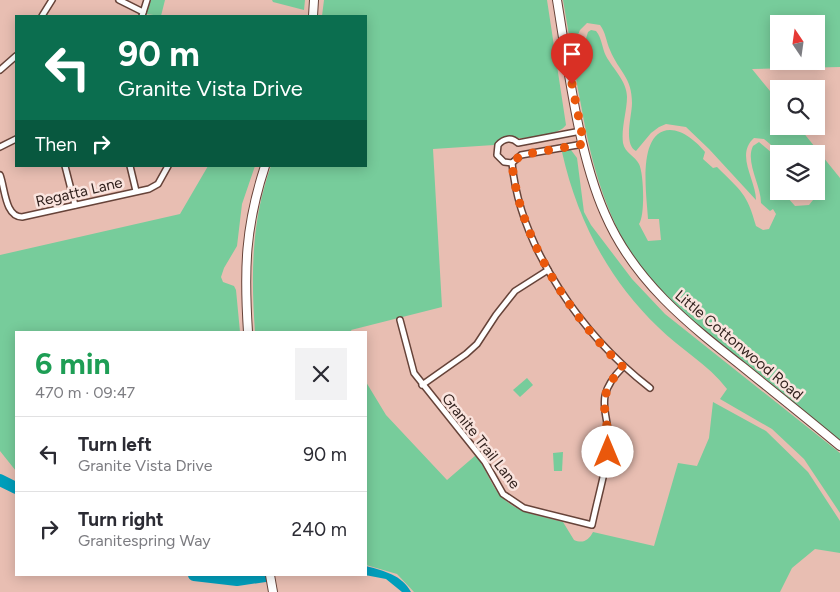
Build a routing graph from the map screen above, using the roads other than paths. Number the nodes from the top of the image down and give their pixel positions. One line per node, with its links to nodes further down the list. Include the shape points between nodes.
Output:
1 (52, 0): 7 (street)
2 (119, 0): 6 (street)
3 (147, 0): 6 (street)
4 (314, 0): 8 (main road)
5 (557, 0): 11 (main road, Little Cottonwood Road)
6 (142, 14)
7 (43, 15)
8 (312, 15)
9 (15, 57): 10 (street)
10 (0, 70)
11 (581, 131): 13 (main road, Little Cottonwood Road); 15 (street, via 518,143 512,139 504,140 497,147 497,155 502,161)
12 (15, 140): 14 (street)
13 (584, 144): 15 (street, via 521,155); 29 (main road, Little Cottonwood Road, via 605,214 644,280 690,325)
14 (0, 147)
15 (512, 163): 23 (street, via 527,221)
16 (65, 167): 22 (street)
17 (130, 167): 21 (street)
18 (167, 167): 21 (street, Regatta Lane, via 154,186)
19 (265, 167): 25 (main road, via 246,249)
20 (0, 175): 22 (street, Regatta Lane, via 14,216)
21 (136, 191): 22 (street, Regatta Lane)
22 (75, 206)
23 (548, 270): 26 (street, via 582,322); 27 (street, via 515,291 477,344)
24 (400, 320): 27 (street, Granite Trail Lane, via 414,373)
25 (248, 331)
26 (623, 367): 27 (street, Granite Trail Lane, via 608,384 603,403 609,432 608,452 592,525 524,508 503,494 482,458); 28 (street)
27 (422, 385)
28 (650, 388)
29 (840, 446)
30 (270, 576): 31 (main road)
31 (272, 592)

